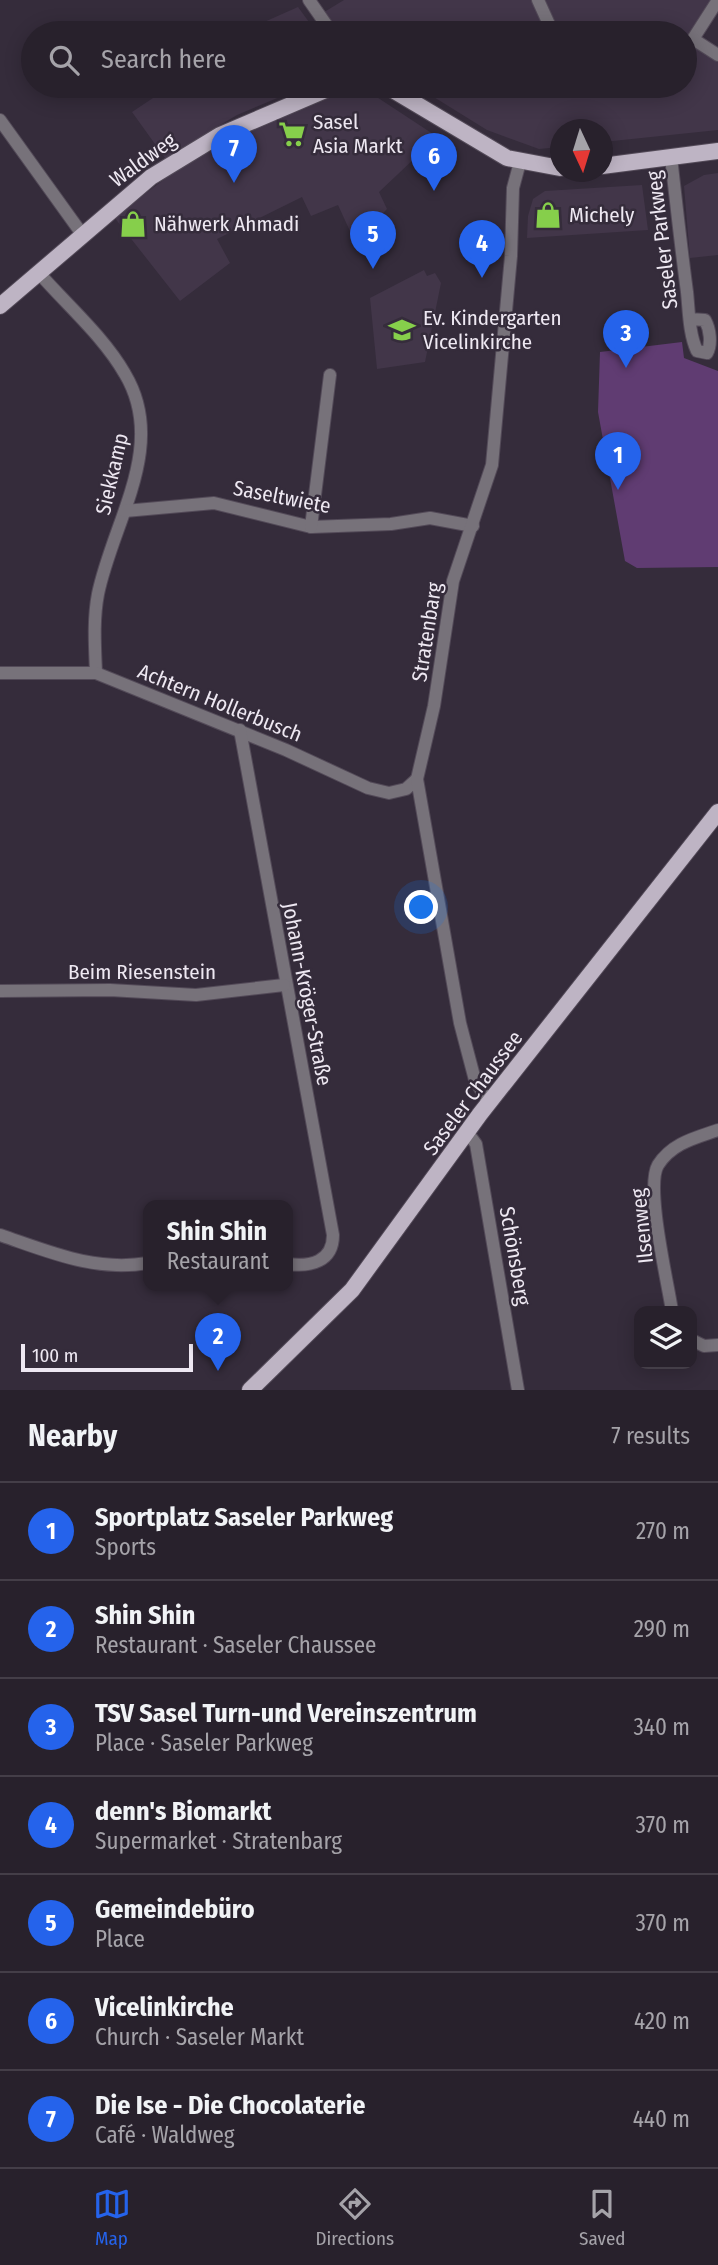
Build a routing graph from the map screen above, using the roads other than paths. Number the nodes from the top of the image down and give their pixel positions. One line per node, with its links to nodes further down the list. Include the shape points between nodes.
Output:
1 (309, 0): 4 (street)
2 (538, 0): 5 (street)
3 (718, 0): 6 (street)
4 (324, 21)
5 (548, 21)
6 (697, 28)
7 (697, 43): 8 (street)
8 (718, 55)
9 (305, 98): 17 (main road, Waldweg, via 191,151 151,177)
10 (406, 98): 14 (main road)
11 (0, 120): 17 (street)
12 (718, 151): 13 (main road)
13 (671, 157): 15 (main road); 20 (street, Saseler Parkweg)
14 (520, 162): 16 (main road); 23 (street, Stratenbarg, via 513,188 492,465)
15 (613, 165)
16 (550, 166)
17 (82, 234): 18 (main road, Waldweg)
18 (39, 273): 19 (main road, Waldweg); 22 (street, Siekkamp, via 109,352 134,390 143,440)
19 (0, 306)
20 (690, 319)
21 (330, 375): 24 (street)
22 (125, 511): 24 (street, Saseltwiete, via 214,503); 26 (street, Siekkamp, via 99,591)
23 (472, 526): 24 (street, Saseltwiete, via 430,518); 28 (street, Stratenbarg, via 453,581 434,706)
24 (311, 527)
25 (0, 673): 26 (street, Achtern Hollerbusch)
26 (96, 673): 27 (street, Achtern Hollerbusch)
27 (240, 730): 28 (street, Achtern Hollerbusch, via 368,788 389,793 405,789); 30 (street, Johann-Kröger-Straße)
28 (416, 779): 32 (street, Stratenbarg, via 460,1023 475,1080)
29 (718, 812): 32 (main road, Saseler Chaussee)
30 (284, 985): 31 (street, Beim Riesenstein, via 196,995); 37 (street, Johann-Kröger-Straße, via 333,1235 332,1249 321,1261)
31 (0, 991)
32 (489, 1103): 34 (main road, Saseler Chaussee)
33 (718, 1129): 38 (street, Ilsenweg, via 680,1143 657,1167 653,1195)
34 (467, 1132): 41 (main road, Saseler Chaussee, via 352,1290); 42 (street, Schönsberg, via 476,1144)
35 (0, 1235): 36 (street, via 82,1263)
36 (143, 1263)
37 (293, 1265)
38 (671, 1306)
39 (697, 1342): 40 (street)
40 (718, 1345)
41 (250, 1390)
42 (518, 1390)

